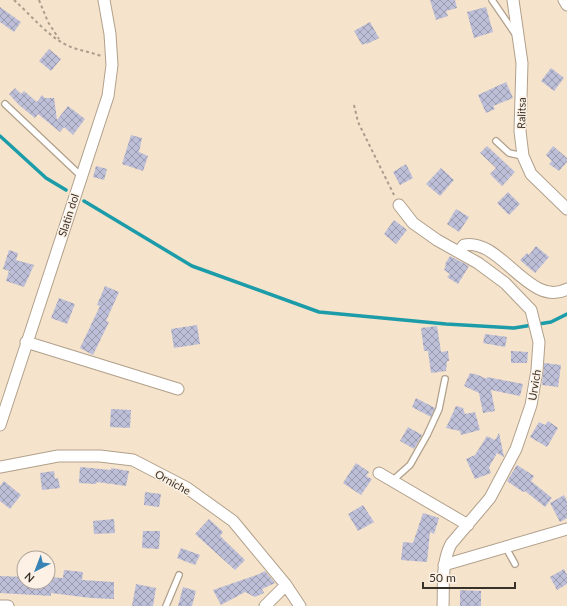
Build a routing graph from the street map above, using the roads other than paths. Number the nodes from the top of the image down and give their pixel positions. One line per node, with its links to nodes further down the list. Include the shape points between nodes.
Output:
1 (104, 0): 10 (street, Slatin dol, via 112,65 108,96)
2 (492, 0): 6 (lane)
3 (513, 0): 6 (street, Ralitsa)
4 (564, 0): 5 (street)
5 (567, 5)
6 (518, 38): 9 (street, Ralitsa, via 522,64)
7 (5, 104): 10 (lane)
8 (496, 141): 9 (lane, via 509,153)
9 (522, 156): 12 (street, Ralitsa, via 531,174)
10 (81, 176): 15 (street, Slatin dol)
11 (399, 205): 13 (street, Urvich, via 413,223)
12 (567, 209)
13 (459, 252): 14 (street, via 464,245 471,243 502,260 537,289 554,293); 22 (street, Urvich, via 505,284 531,310 539,342 531,405 516,449 490,498)
14 (567, 289)
15 (26, 342): 17 (street); 18 (street, Slatin dol)
16 (445, 379): 21 (lane, via 439,409 427,435 410,465)
17 (178, 389)
18 (0, 426)
19 (0, 467): 28 (street, Orniche, via 58,456 100,456 133,460 187,488 233,521)
20 (379, 473): 21 (street)
21 (392, 481): 22 (street)
22 (468, 525): 26 (street, Urvich, via 451,544)
23 (567, 529): 24 (street)
24 (504, 546): 25 (lane); 26 (street)
25 (515, 564)
26 (444, 565): 34 (street, Urvich)
27 (179, 576): 31 (lane)
28 (286, 585): 32 (street); 33 (street, Orniche)
29 (0, 606): 30 (street)
30 (8, 606)
31 (166, 606)
32 (264, 606)
33 (300, 606)
34 (443, 606)

